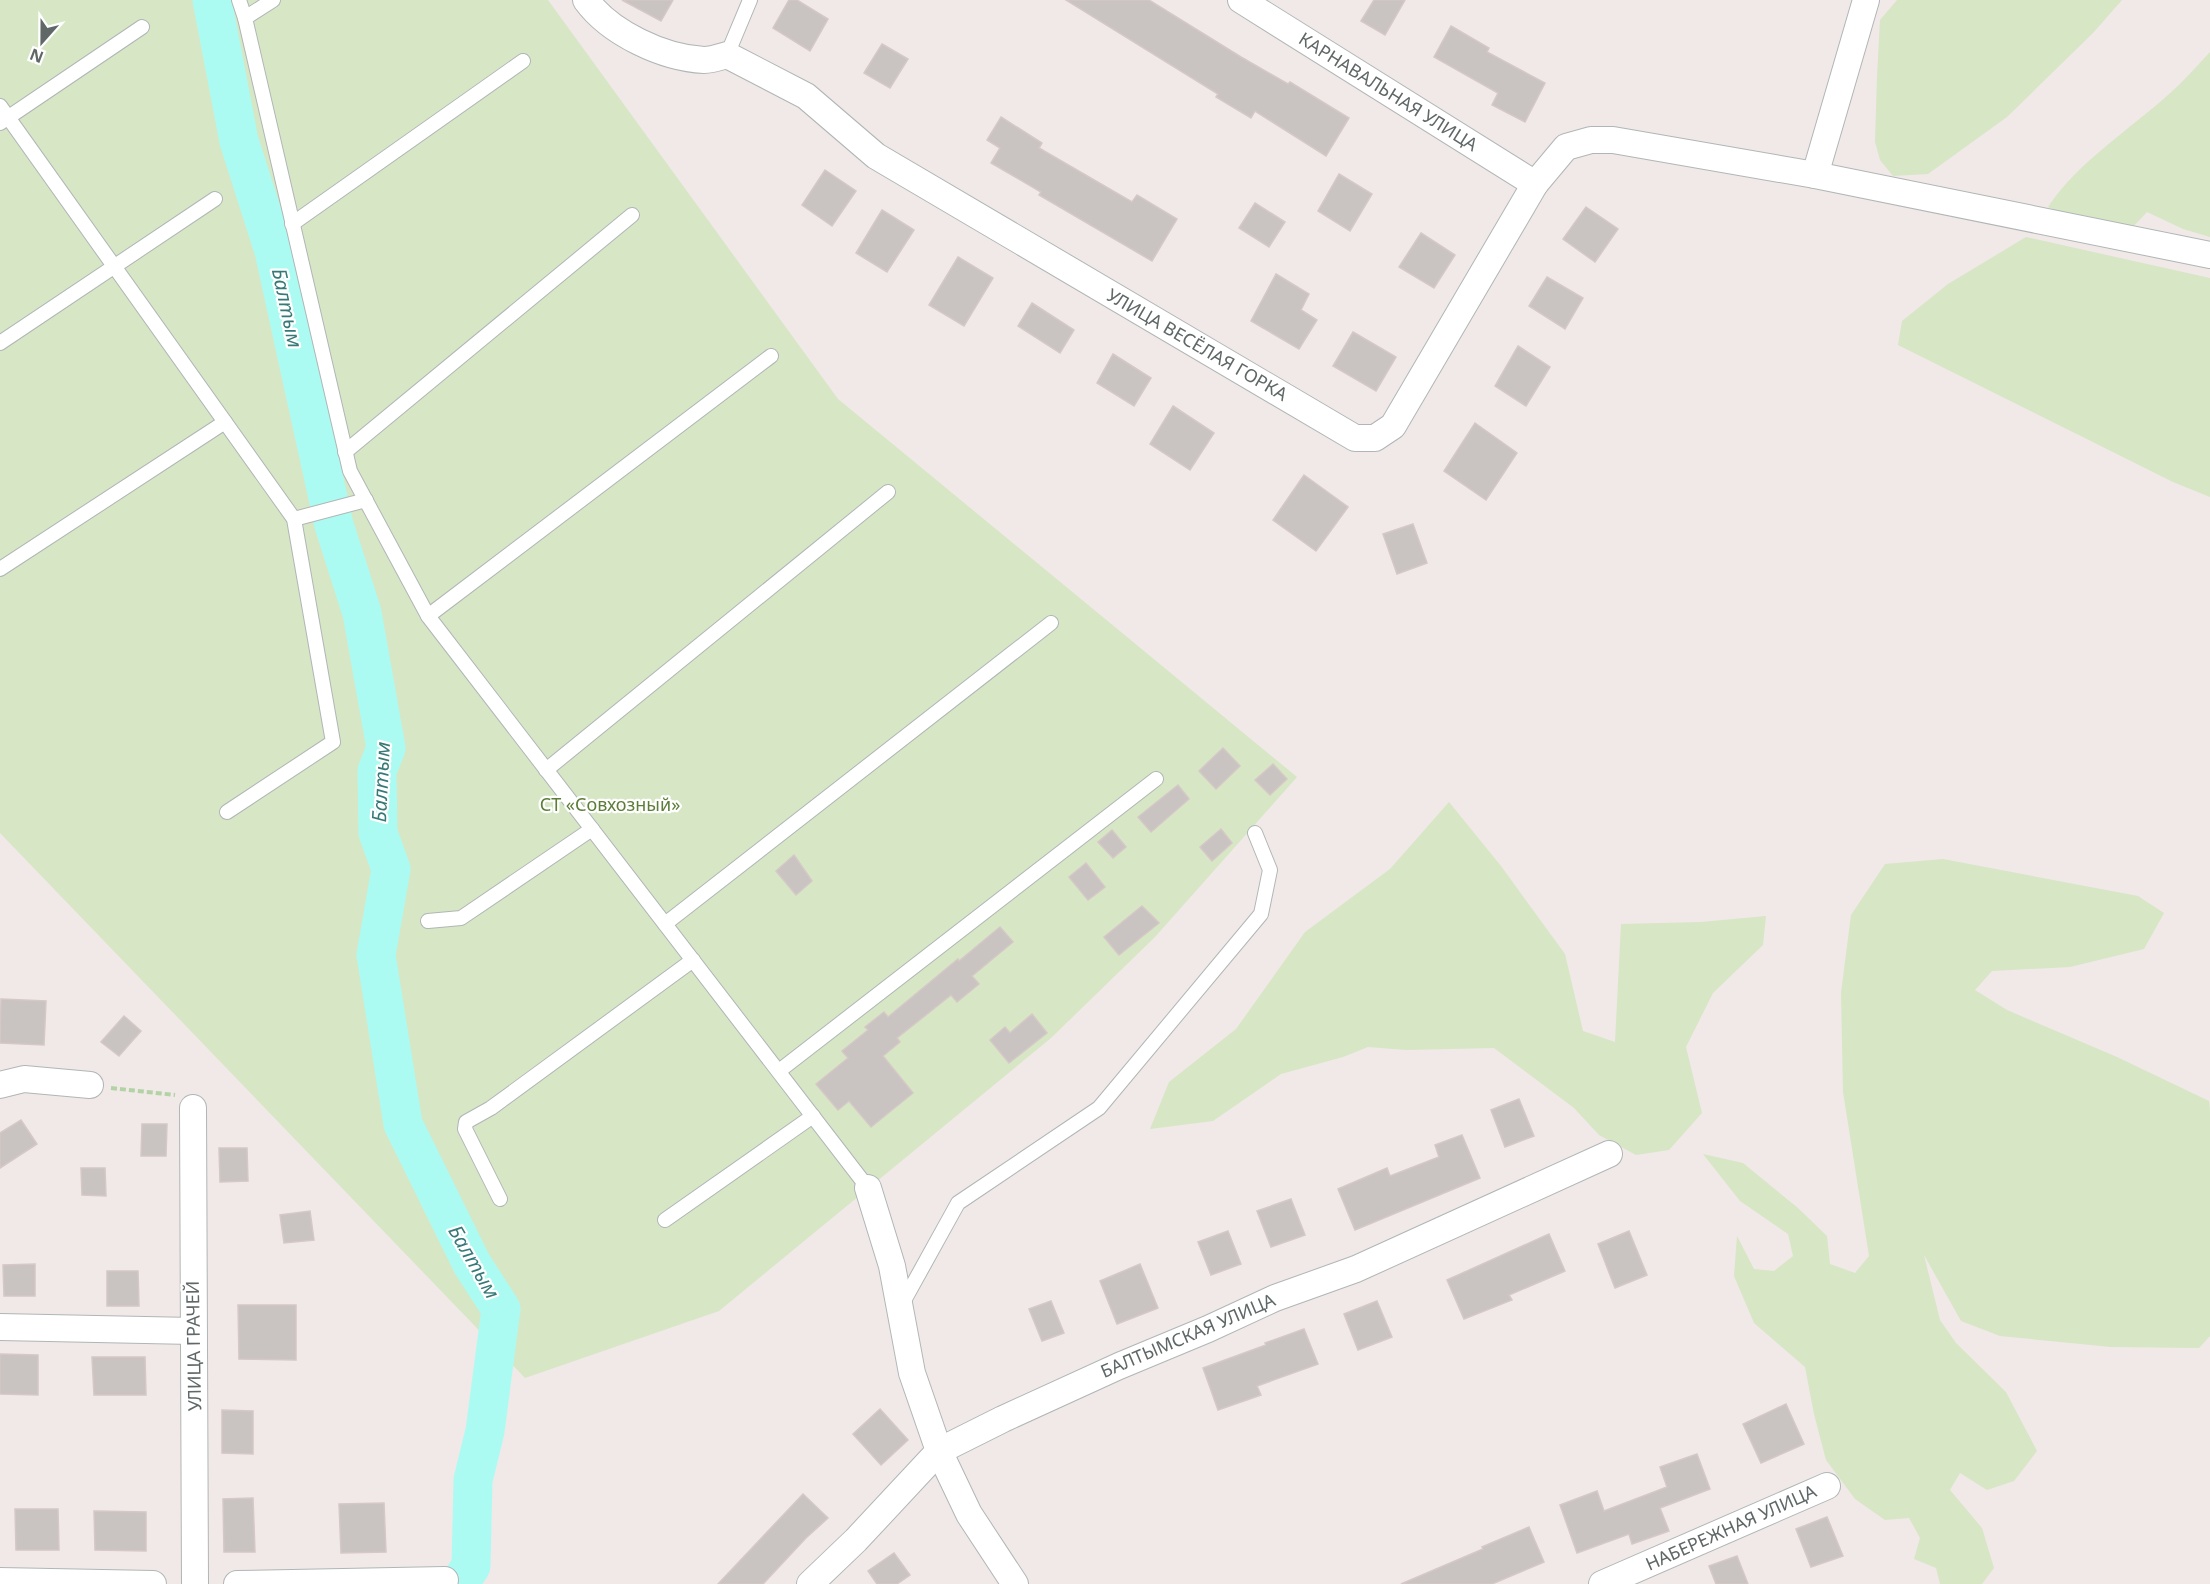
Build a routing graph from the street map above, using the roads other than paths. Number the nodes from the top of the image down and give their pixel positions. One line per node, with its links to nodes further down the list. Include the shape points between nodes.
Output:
1 (239, 0): 7 (lane)
2 (273, 0): 7 (lane)
3 (586, 0): 9 (street, via 617,29 642,44 705,60)
4 (750, 0): 9 (lane)
5 (1241, 0): 13 (street, КАРНАВАЛЬНАЯ УЛИЦА)
6 (1866, 0): 12 (street)
7 (245, 18): 16 (lane)
8 (142, 27): 11 (lane)
9 (727, 55): 13 (street, УЛИЦА ВЕСЁЛАЯ ГОРКА, via 806,96 876,156 1355,438 1375,438 1392,426)
10 (523, 61): 16 (lane)
11 (3, 116): 18 (lane)
12 (1815, 175): 13 (street, УЛИЦА ВЕСЁЛАЯ ГОРКА, via 1613,140 1591,140 1566,147); 17 (street)
13 (1535, 184)
14 (216, 199): 18 (lane)
15 (632, 215): 22 (lane)
16 (292, 224): 22 (lane)
17 (2210, 255)
18 (115, 267): 19 (lane); 21 (lane)
19 (0, 343)
20 (771, 356): 27 (lane)
21 (225, 422): 25 (lane); 26 (lane)
22 (345, 452): 24 (lane, via 350,471)
23 (888, 492): 29 (lane)
24 (366, 500): 25 (lane); 27 (lane)
25 (294, 519): 31 (lane, via 333,742)
26 (0, 569)
27 (428, 616): 29 (lane)
28 (1051, 623): 35 (lane)
29 (546, 770): 32 (lane)
30 (1156, 779): 37 (lane)
31 (227, 812)
32 (592, 829): 34 (lane, via 461,918); 35 (lane)
33 (1255, 833): 46 (lane, via 1270,870 1261,914 1099,1108 958,1203)
34 (428, 921)
35 (665, 924): 36 (lane)
36 (693, 960): 37 (lane); 44 (lane, via 491,1108 466,1122 465,1129)
37 (778, 1071): 41 (lane)
38 (0, 1085): 39 (street, via 24,1079)
39 (90, 1085)
40 (193, 1108): 48 (street, УЛИЦА ГРАЧЕЙ)
41 (813, 1116): 43 (lane); 45 (lane)
42 (1609, 1154): 49 (street, БАЛТЫМСКАЯ УЛИЦА, via 1356,1269 1275,1298 1119,1366)
43 (868, 1188): 46 (street, via 892,1266)
44 (500, 1199)
45 (665, 1220)
46 (900, 1308): 49 (street, via 912,1373)
47 (0, 1327): 48 (street)
48 (193, 1331): 54 (street, УЛИЦА ГРАЧЕЙ)
49 (939, 1451): 56 (street, БАЛТЫМСКАЯ УЛИЦА); 57 (street, via 969,1514)
50 (1827, 1486): 58 (street, НАБЕРЕЖНАЯ УЛИЦА)
51 (445, 1580): 55 (street)
52 (0, 1581): 53 (street)
53 (153, 1584)
54 (195, 1584)
55 (237, 1584)
56 (810, 1584)
57 (1015, 1584)
58 (1602, 1584)

